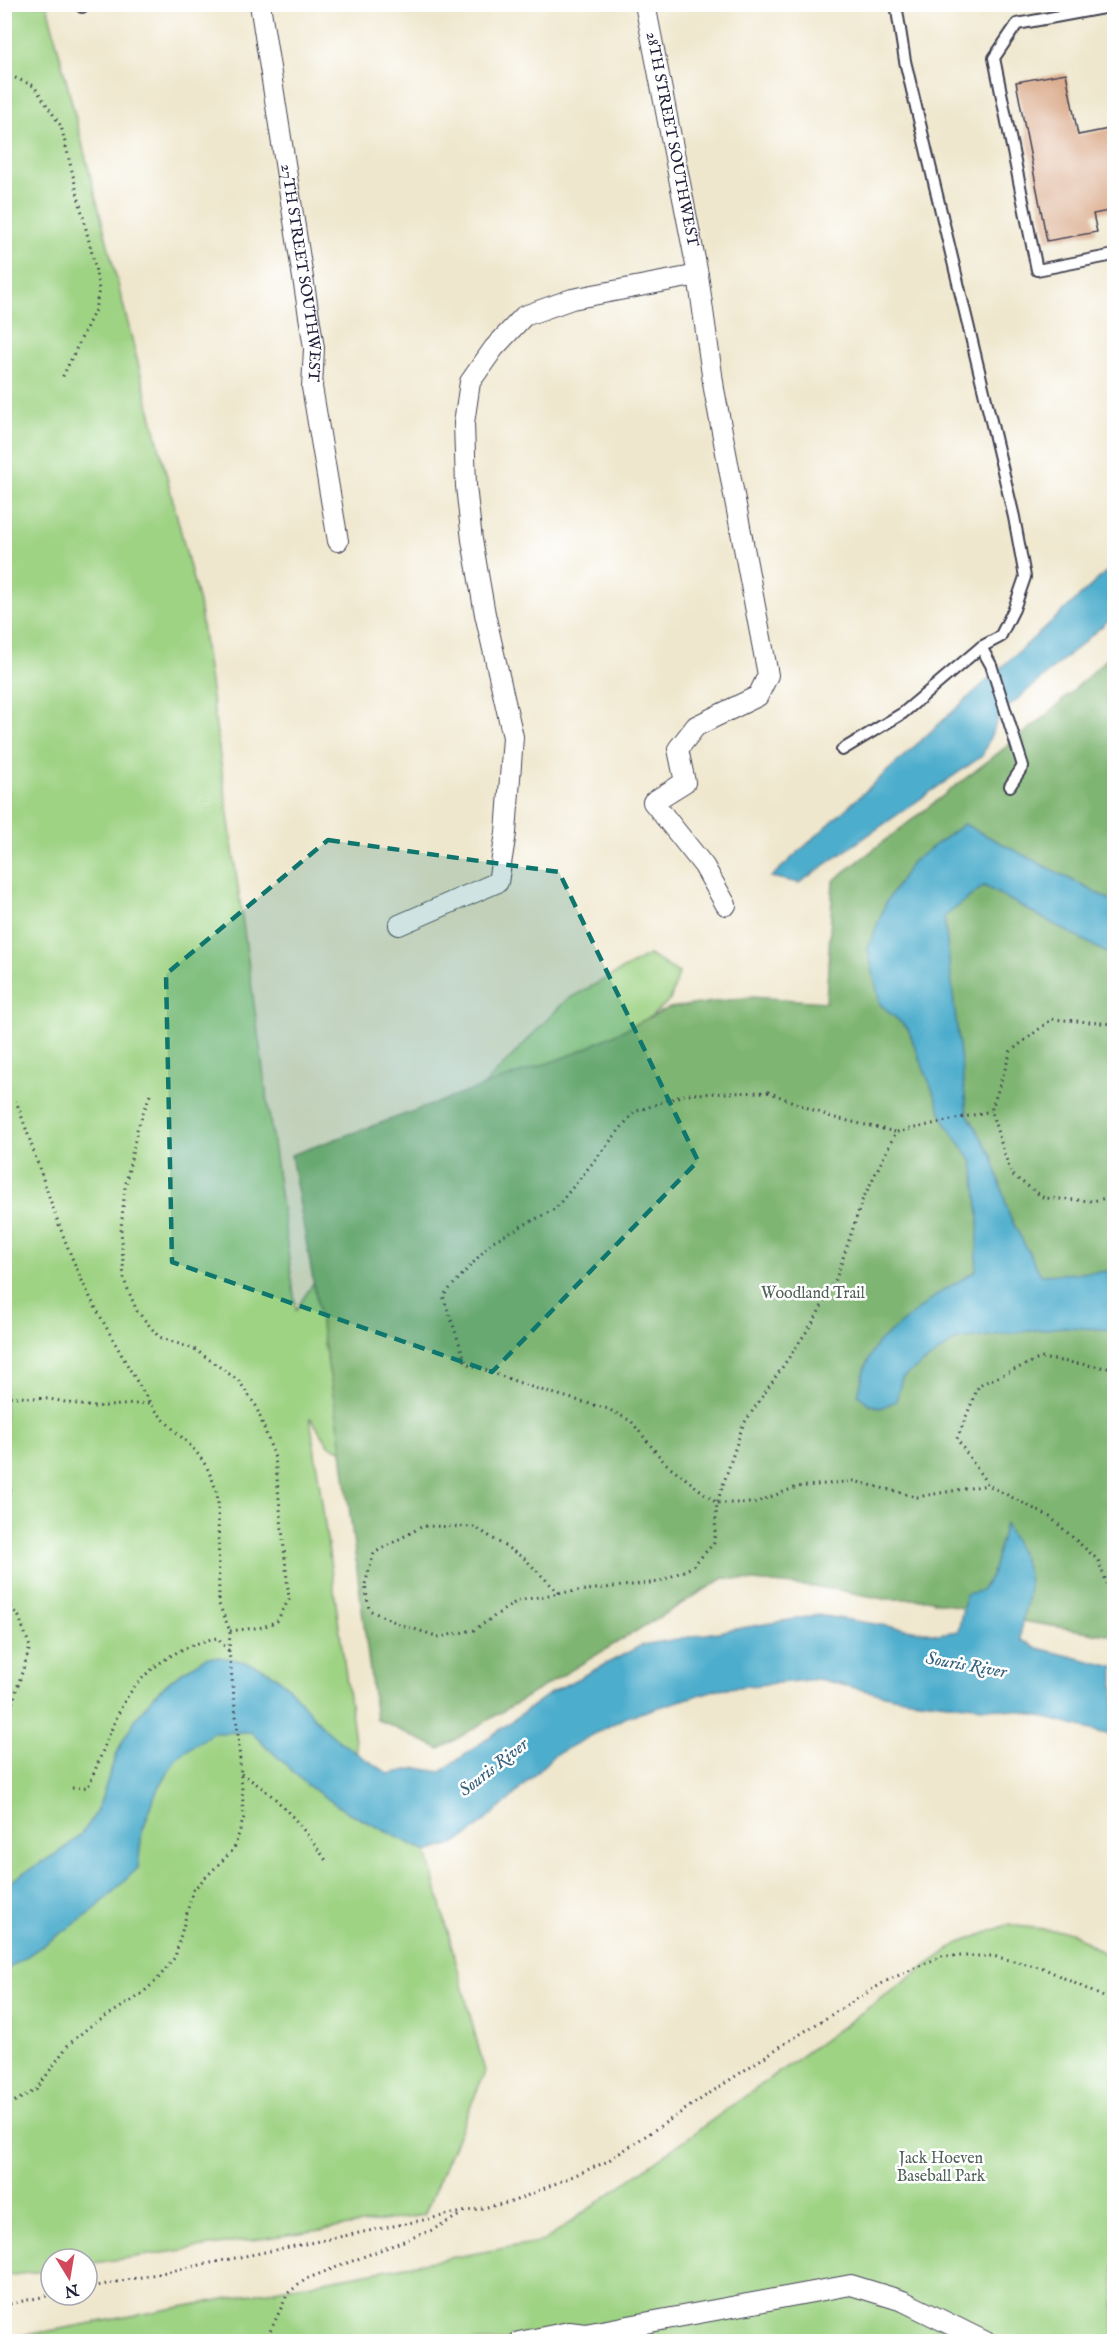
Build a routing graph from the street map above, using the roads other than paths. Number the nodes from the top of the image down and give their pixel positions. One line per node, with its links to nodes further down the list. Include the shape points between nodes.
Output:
1 (260, 4): 7 (street, 27TH STREET SOUTHWEST, via 314,348 312,387)
2 (645, 4): 6 (street, 28TH STREET SOUTHWEST)
3 (896, 4): 8 (lane, via 905,61 1025,577 1000,637)
4 (1114, 6): 5 (lane, via 1017,24 994,58 1037,270)
5 (1114, 255)
6 (698, 275): 11 (street, 28TH STREET SOUTHWEST, via 714,389 768,675 758,696 696,726 678,749 686,782 653,802 704,866); 12 (street, via 572,299 524,316 470,382 464,423 472,540 513,737 506,833 498,882)
7 (338, 541)
8 (981, 647): 9 (lane, via 903,712); 10 (lane, via 991,665 1023,766)
9 (842, 750)
10 (1010, 786)
11 (726, 905)
12 (399, 925)
13 (519, 2342): 14 (street, via 570,2331 585,2334 851,2284 903,2301)
14 (986, 2342)

